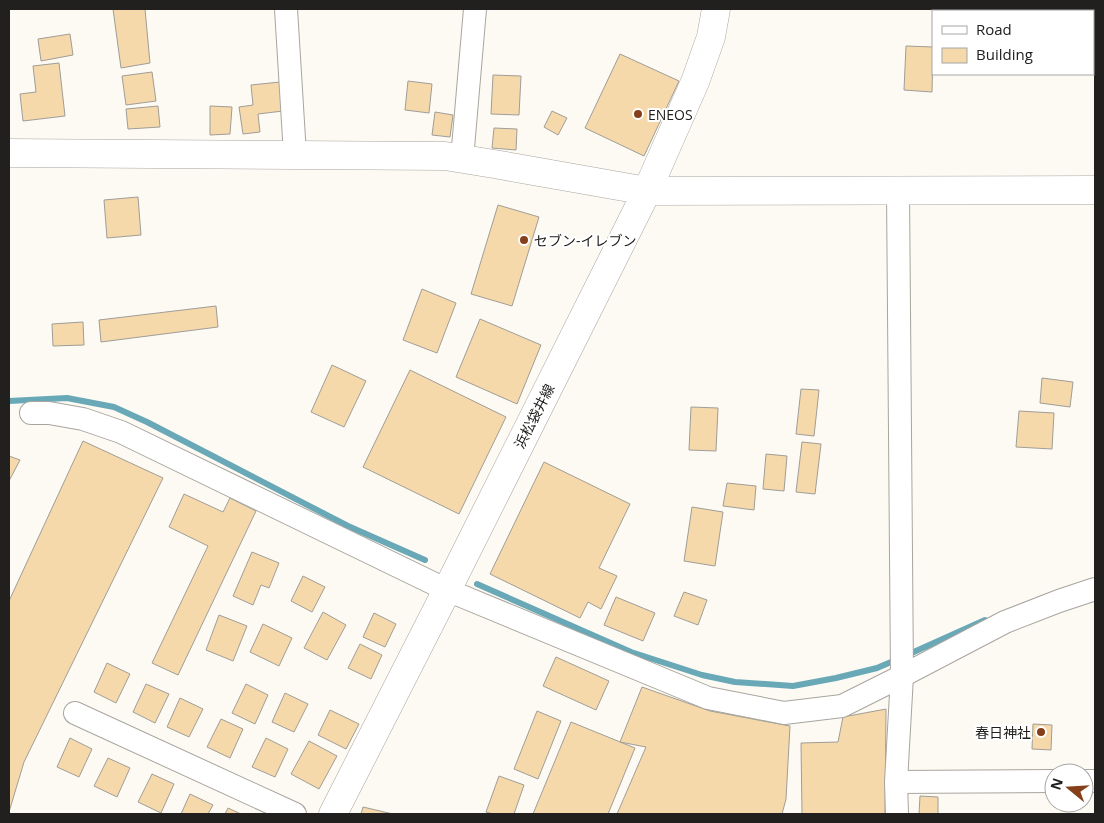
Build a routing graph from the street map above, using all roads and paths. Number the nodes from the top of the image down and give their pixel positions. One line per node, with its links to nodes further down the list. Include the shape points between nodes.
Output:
1 (286, 9): 5 (street)
2 (475, 9): 6 (street)
3 (716, 9): 9 (street, 浜松袋井線, via 711,37 695,82)
4 (9, 153): 5 (street)
5 (295, 155): 6 (street, via 445,156)
6 (462, 159): 9 (street)
7 (898, 190): 8 (street); 9 (street); 13 (street)
8 (1095, 190)
9 (647, 191): 12 (street, 浜松袋井線)
10 (31, 413): 12 (street, via 82,419 121,432)
11 (1095, 589): 13 (street, via 1005,622)
12 (447, 590): 13 (street, via 708,698 784,713 842,706); 18 (street, 浜松袋井線)
13 (902, 676): 16 (street)
14 (75, 713): 17 (street)
15 (1044, 781): 16 (street)
16 (896, 782): 19 (street)
17 (295, 814)
18 (333, 814)
19 (897, 814)

